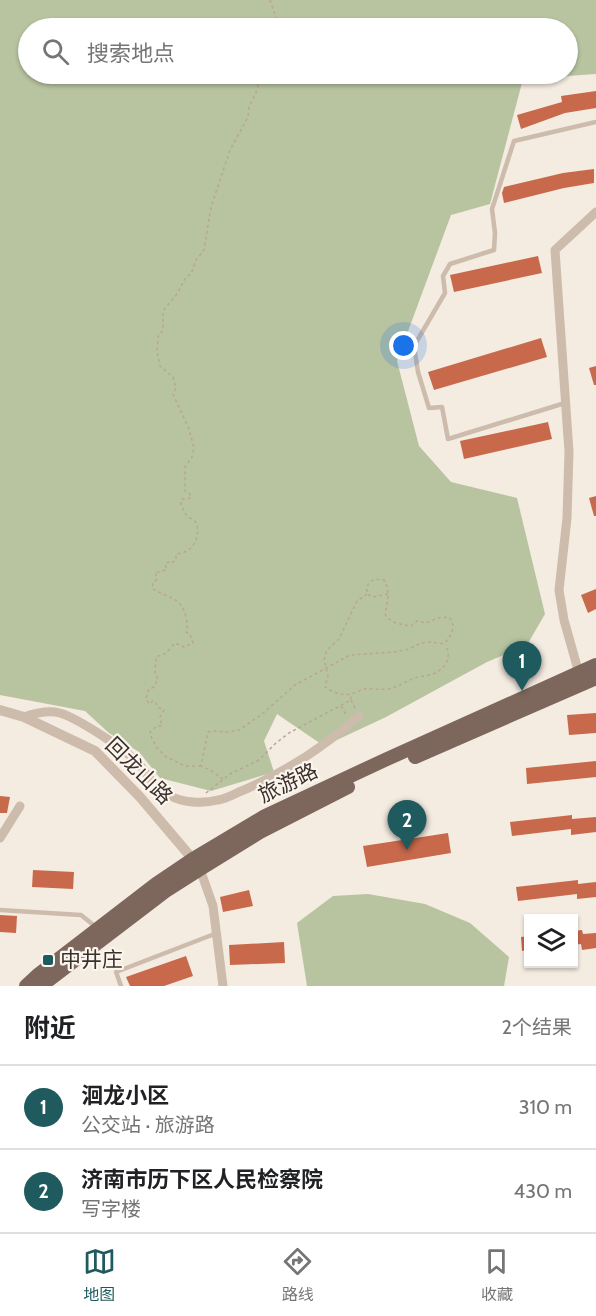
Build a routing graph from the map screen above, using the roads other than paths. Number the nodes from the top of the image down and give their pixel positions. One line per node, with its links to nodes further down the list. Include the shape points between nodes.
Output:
1 (596, 122): 3 (lane, via 514,141 492,209 494,250 450,264 443,276 445,293 414,346 429,408 442,407 448,439)
2 (596, 212): 3 (street, via 555,250)
3 (565, 403): 5 (street, via 569,452 567,518 559,590 564,620)
4 (596, 665): 5 (main road, 旅游路)
5 (586, 679): 11 (main road, 旅游路, via 387,759 265,816)
6 (0, 710): 8 (street, 回龙山路)
7 (359, 716): 8 (street, via 341,732 261,783 218,800 201,801 169,796 152,783 137,762 77,721 58,713)
8 (24, 717): 11 (street, 回龙山路, via 95,751)
9 (20, 806): 10 (street)
10 (0, 838)
11 (196, 864): 13 (main road, 旅游路, via 156,884); 14 (street, via 213,906); 16 (main road, 旅游路, via 167,891)
12 (0, 910): 13 (lane, via 81,915)
13 (99, 928): 15 (main road, 旅游路)
14 (217, 933): 17 (lane, via 116,972); 18 (street)
15 (26, 986)
16 (41, 986)
17 (122, 986)
18 (222, 986)

